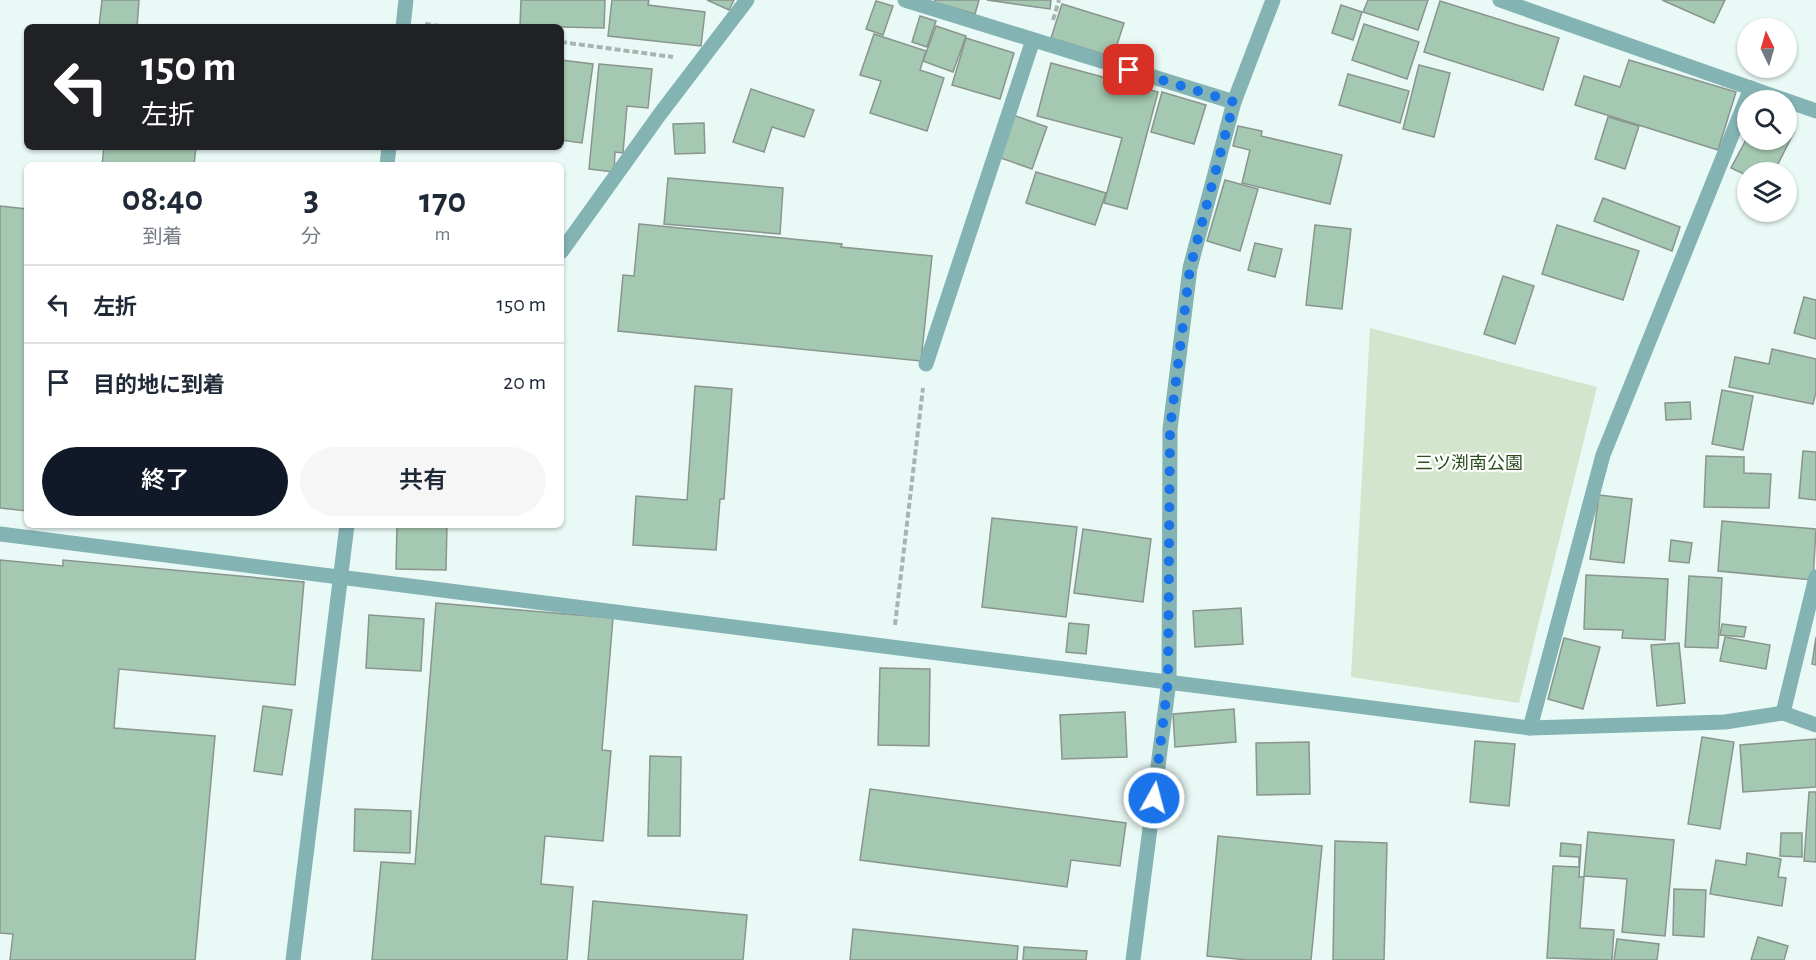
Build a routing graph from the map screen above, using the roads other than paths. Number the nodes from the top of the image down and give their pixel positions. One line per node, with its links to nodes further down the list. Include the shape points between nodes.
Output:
1 (406, 0): 6 (street)
2 (747, 0): 11 (street)
3 (905, 0): 7 (street)
4 (1273, 0): 9 (street)
5 (1500, 0): 8 (street)
6 (403, 24)
7 (1033, 40): 9 (street); 12 (street)
8 (1751, 88): 10 (street); 20 (street, via 1603,454)
9 (1234, 102): 17 (street, via 1190,268 1170,429)
10 (1816, 111)
11 (564, 248)
12 (926, 363)
13 (347, 528): 15 (street)
14 (0, 534): 15 (street)
15 (341, 577): 17 (street); 21 (street)
16 (1816, 577): 18 (street)
17 (1168, 681): 20 (street); 22 (street)
18 (1783, 713): 19 (street); 20 (street, via 1725,722)
19 (1816, 724)
20 (1530, 728)
21 (293, 960)
22 (1133, 960)

